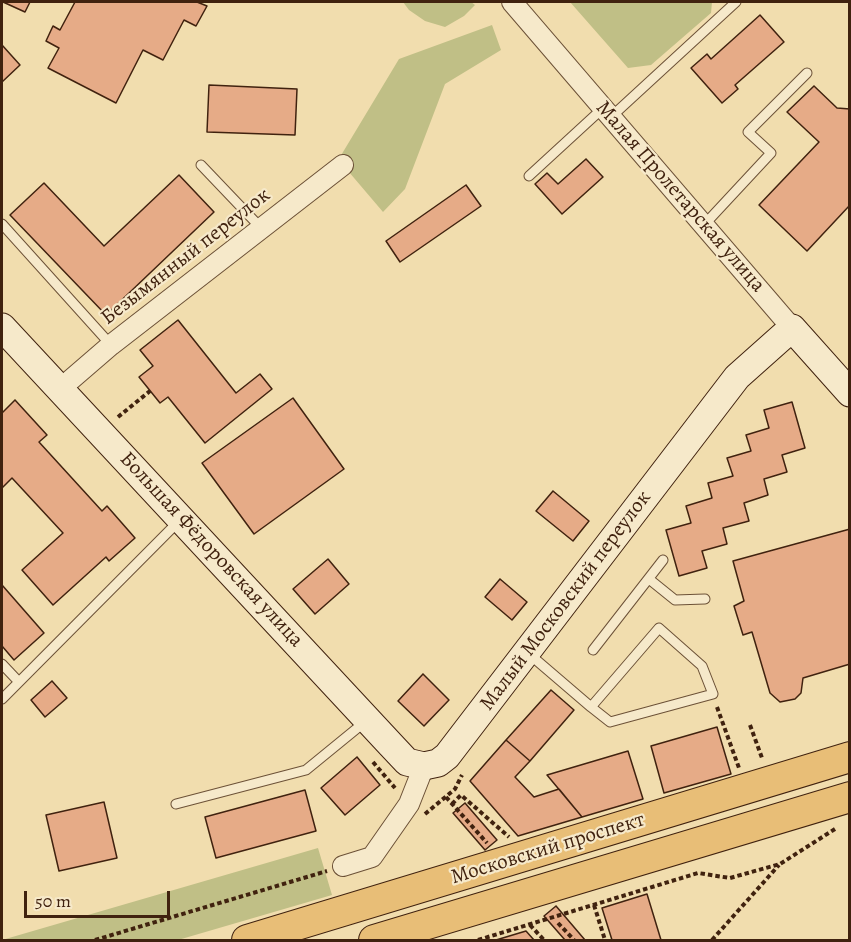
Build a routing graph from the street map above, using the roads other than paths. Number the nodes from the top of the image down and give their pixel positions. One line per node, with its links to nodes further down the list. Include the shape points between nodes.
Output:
1 (512, 2): 4 (street, Малая Пролетарская улица)
2 (736, 2): 4 (lane)
3 (807, 73): 9 (lane, via 748,132 771,153)
4 (607, 112): 7 (lane); 9 (street, Малая Пролетарская улица)
5 (201, 165): 10 (lane)
6 (343, 165): 10 (street, Безымянный переулок)
7 (528, 176)
8 (2, 224): 13 (lane)
9 (704, 225): 12 (street, Малая Пролетарская улица)
10 (262, 229): 13 (street, Безымянный переулок)
11 (2, 327): 14 (street, Большая Фёдоровская улица)
12 (792, 328): 15 (street, Малая Пролетарская улица); 21 (street, Малый Московский переулок, via 737,377)
13 (111, 345): 14 (street, Безымянный переулок)
14 (60, 388): 16 (street, Большая Фёдоровская улица)
15 (849, 393)
16 (182, 518): 23 (lane); 26 (street, Большая Фёдоровская улица)
17 (663, 560): 18 (lane)
18 (649, 579): 19 (lane, via 675,600); 20 (lane)
19 (705, 599)
20 (592, 650)
21 (527, 651): 25 (lane); 28 (street, Малый Московский переулок, via 447,756)
22 (2, 664): 23 (lane)
23 (18, 682): 24 (lane)
24 (2, 699)
25 (591, 707): 25 (lane, via 660,628 702,666 713,694 610,722)
26 (368, 719): 28 (street, Большая Фёдоровская улица, via 408,762); 30 (lane, via 306,770)
27 (849, 757): 32 (main road, Московский проспект)
28 (424, 766): 31 (street, via 408,804 372,857)
29 (849, 797): 33 (main road, Московский проспект)
30 (176, 804)
31 (343, 866)
32 (247, 940)
33 (374, 940)

